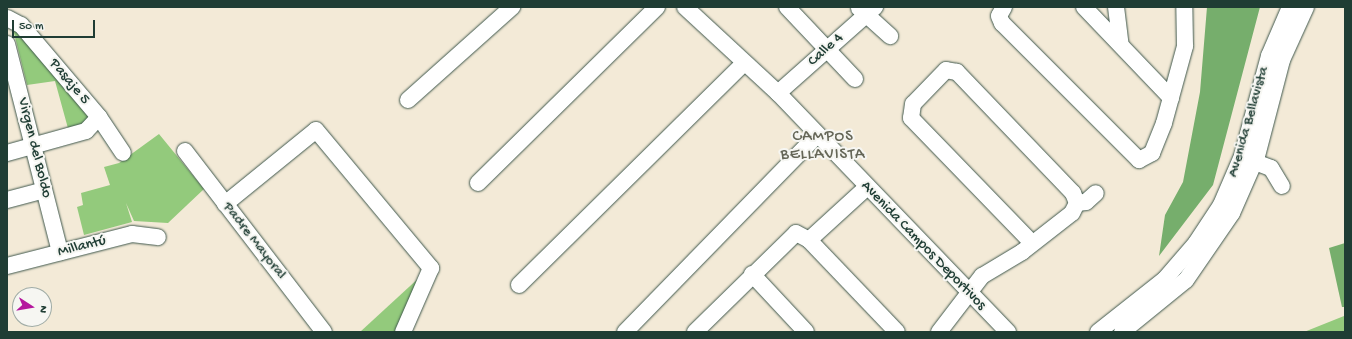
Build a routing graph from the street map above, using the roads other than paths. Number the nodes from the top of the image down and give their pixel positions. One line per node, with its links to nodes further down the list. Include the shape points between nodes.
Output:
1 (512, 7): 22 (street)
2 (657, 7): 30 (street)
3 (686, 7): 17 (street, Avenida Campos Deportivos)
4 (787, 7): 16 (street)
5 (1004, 7): 21 (street, via 999,16 1002,23 1136,159 1143,160 1152,153)
6 (1084, 7): 15 (street)
7 (1116, 7): 15 (street)
8 (1184, 7): 21 (street, via 1186,42)
9 (1290, 7): 54 (street, Avenida Bellavista, via 1269,56 1242,156 1221,205 1196,243 1165,279)
10 (1306, 7): 29 (street, Avenida Bellavista, via 1282,60)
11 (867, 9): 13 (street); 16 (street, Calle 4)
12 (7, 18): 23 (street, Pasaje 5, via 21,25)
13 (890, 36)
14 (7, 44): 19 (street, Virgen del Boldo)
15 (1121, 45): 21 (street)
16 (827, 50): 18 (street); 20 (street, Calle 4)
17 (744, 63): 20 (street, Avenida Campos Deportivos); 44 (street)
18 (855, 79)
19 (12, 85): 25 (street, Virgen del Boldo)
20 (778, 93): 24 (street, Avenida Campos Deportivos)
21 (1171, 98)
22 (408, 100)
23 (99, 117): 25 (street, via 86,131); 28 (street, Pasaje 5)
24 (817, 135): 32 (street, Avenida Campos Deportivos); 49 (street)
25 (33, 146): 27 (street); 33 (street, Virgen del Boldo)
26 (184, 151): 37 (street, Padre Mayoral)
27 (7, 153)
28 (124, 153)
29 (1255, 162): 31 (street, via 1271,168); 55 (street, Avenida Bellavista, via 1232,213 1197,266 1162,303)
30 (478, 183)
31 (1282, 186)
32 (867, 187): 39 (street); 45 (street, Avenida Campos Deportivos)
33 (44, 190): 35 (street); 41 (street, Virgen del Boldo)
34 (1096, 194): 36 (street, via 1086,202)
35 (7, 200)
36 (1077, 203): 40 (street, via 1072,213); 40 (street, via 1073,193 957,72 950,69 942,72 912,104 911,118)
37 (225, 204): 47 (street, Padre Mayoral); 48 (street, via 316,130 431,268)
38 (158, 237): 41 (street, Millantú, via 132,234)
39 (809, 240): 43 (street, via 799,233 790,235); 51 (street)
40 (1032, 243): 45 (street, via 990,270)
41 (60, 252): 42 (street, Millantú)
42 (7, 266)
43 (752, 274): 46 (street); 50 (street)
44 (519, 285)
45 (968, 293): 52 (street); 53 (street, Avenida Campos Deportivos)
46 (704, 329)
47 (324, 332)
48 (403, 332)
49 (625, 332)
50 (806, 332)
51 (897, 332)
52 (939, 332)
53 (1008, 332)
54 (1098, 332)
55 (1122, 332)

